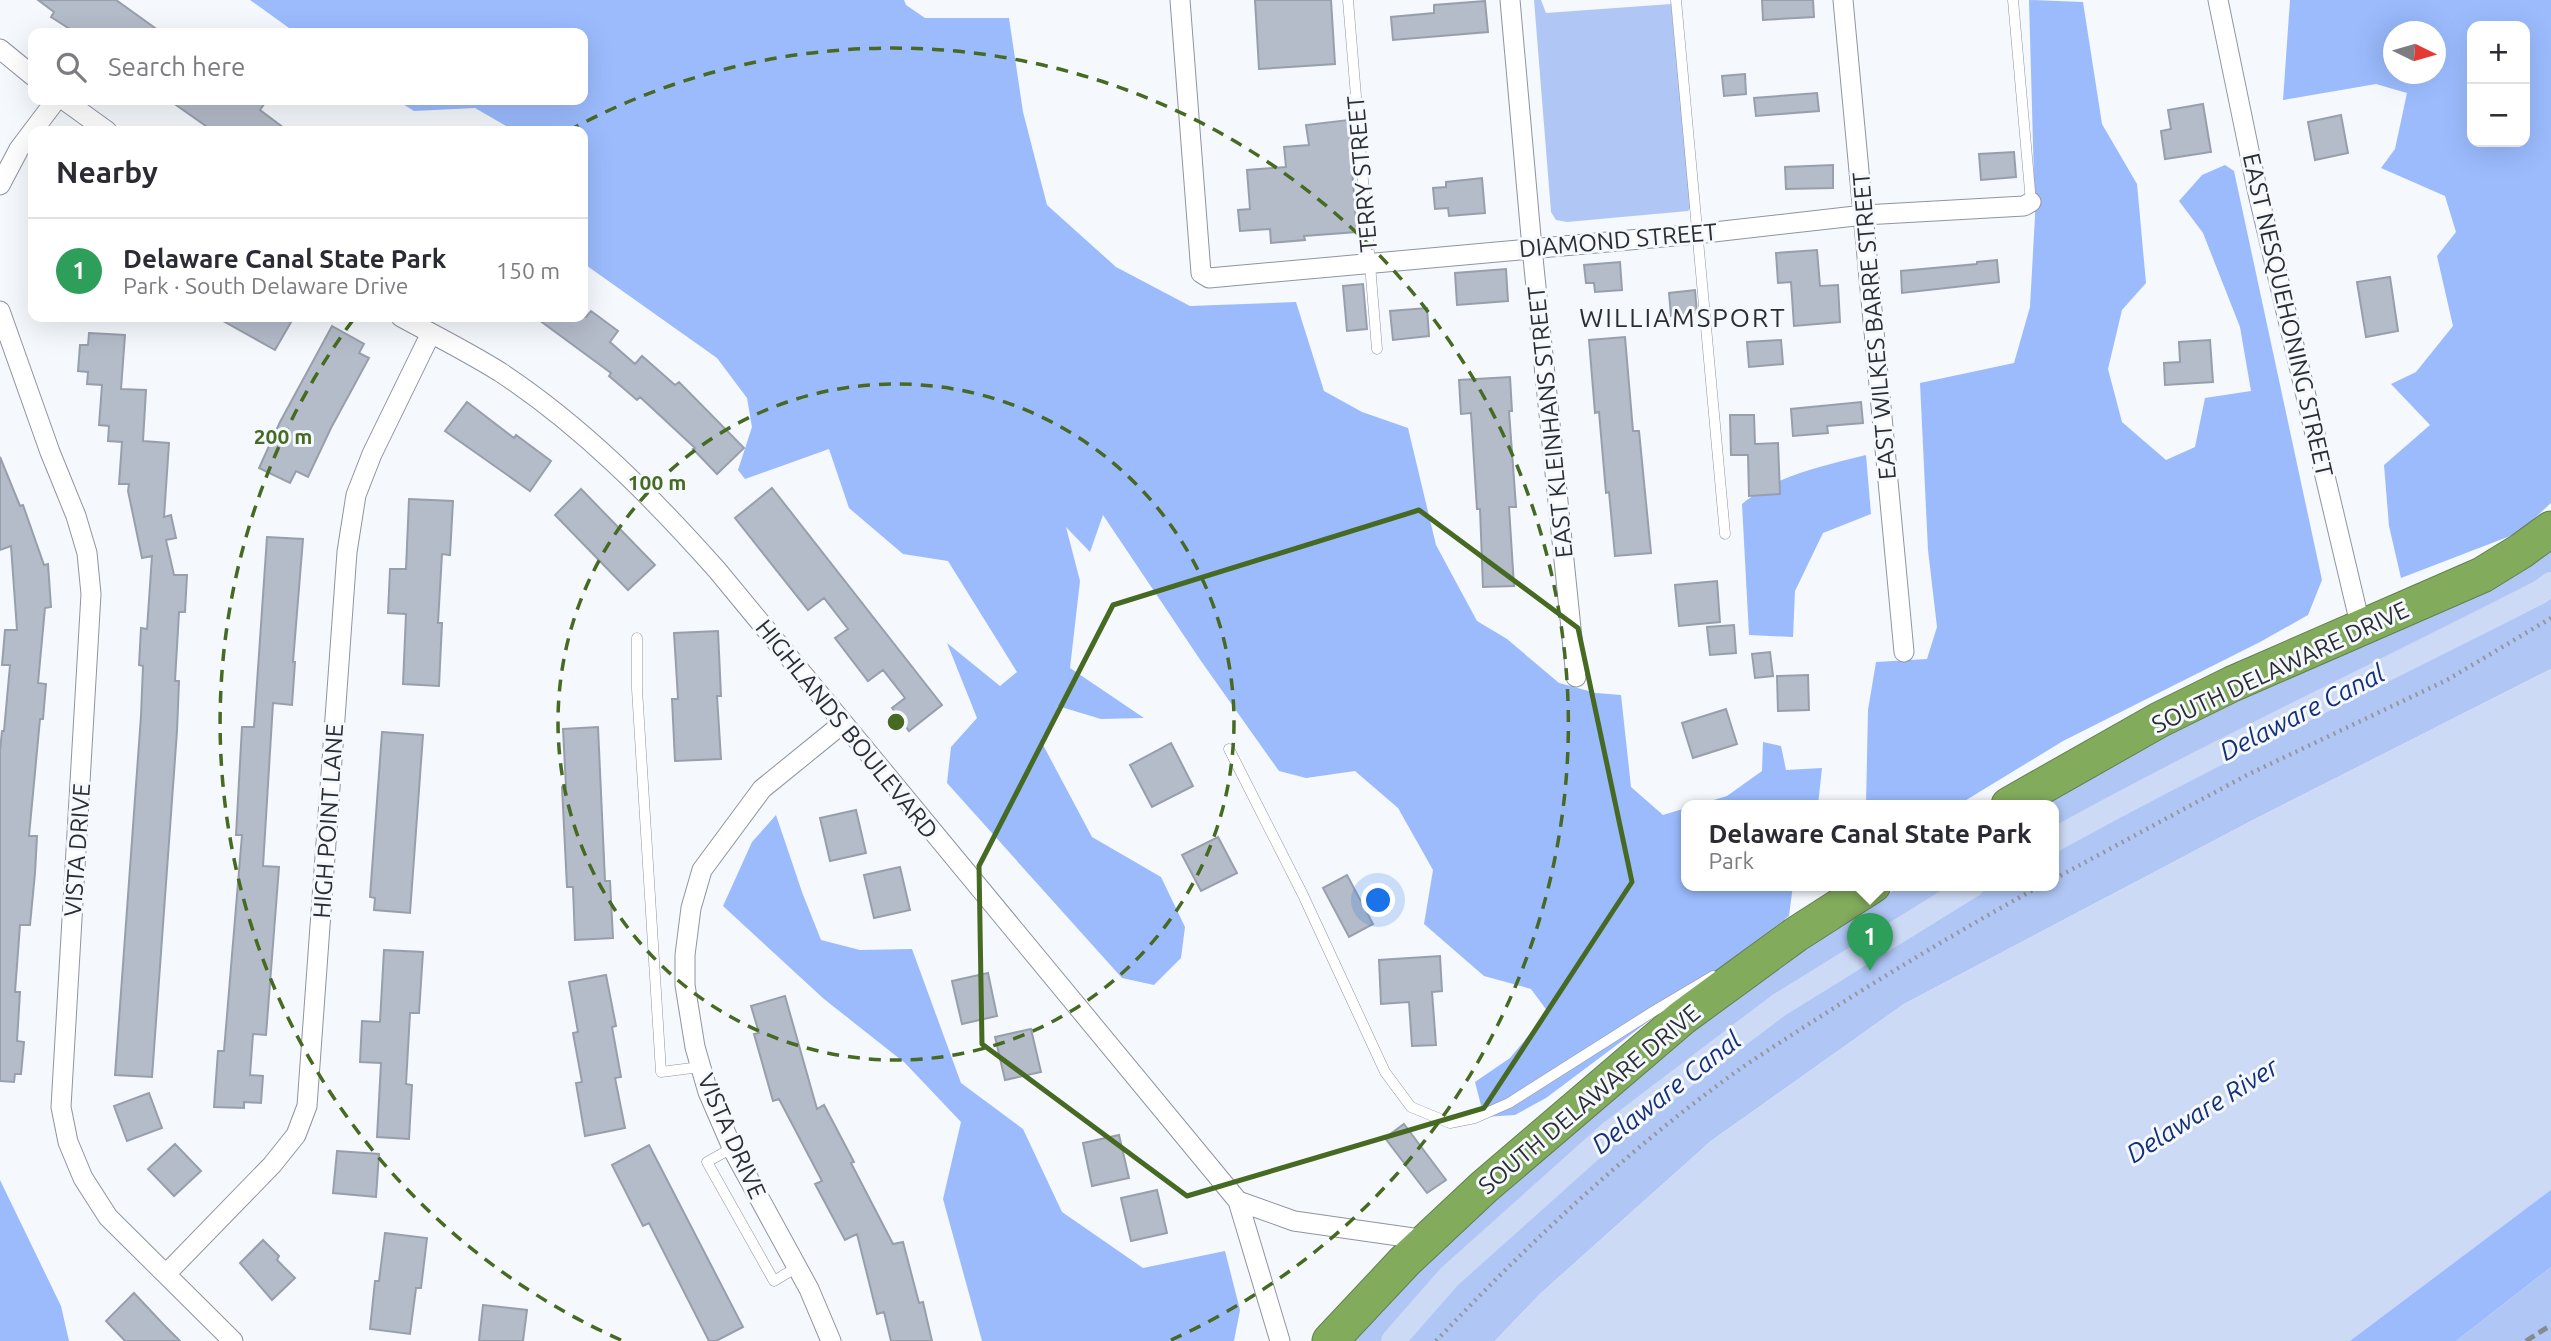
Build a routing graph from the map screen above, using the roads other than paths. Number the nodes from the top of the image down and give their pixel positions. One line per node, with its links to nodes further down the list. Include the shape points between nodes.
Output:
1 (1180, 0): 20 (street, DIAMOND STREET, via 1201,273 1204,277)
2 (1348, 0): 20 (lane, TERRY STREET)
3 (1510, 0): 19 (street, EAST KLEINHANS STREET)
4 (1676, 0): 18 (lane)
5 (1843, 0): 17 (street, EAST WILKES BARRE STREET)
6 (2013, 0): 16 (lane)
7 (2218, 0): 27 (street, EAST NESQUEHONING STREET, via 2257,189)
8 (0, 49): 9 (street)
9 (28, 72)
10 (52, 105): 12 (street)
11 (71, 105): 13 (street)
12 (36, 126)
13 (100, 126)
14 (28, 137): 15 (street)
15 (0, 185)
16 (2031, 202): 17 (street, DIAMOND STREET)
17 (1864, 215): 18 (street, DIAMOND STREET); 29 (street, EAST WILKES BARRE STREET)
18 (1696, 234): 19 (street, DIAMOND STREET); 26 (lane)
19 (1532, 248): 20 (street, DIAMOND STREET); 30 (street, EAST KLEINHANS STREET)
20 (1369, 264): 24 (lane, TERRY STREET)
21 (0, 311): 41 (street, VISTA DRIVE, via 76,516 87,553 91,594 61,1107 68,1142 83,1178 108,1217)
22 (410, 322): 23 (street, HIGHLANDS BOULEVARD)
23 (430, 333): 31 (street, HIGHLANDS BOULEVARD, via 500,372 600,449 666,512); 41 (street, HIGH POINT LANE, via 356,495 347,552 307,1106 296,1135 272,1165)
24 (1377, 349)
25 (2551, 529): 27 (highway, SOUTH DELAWARE DRIVE, via 2482,575)
26 (1725, 534)
27 (2361, 628): 33 (highway, SOUTH DELAWARE DRIVE, via 2159,720)
28 (637, 638): 36 (lane, via 661,1072)
29 (1904, 652)
30 (1576, 677)
31 (842, 724): 36 (street, VISTA DRIVE, via 762,789 702,870 685,955 685,985); 38 (street, HIGHLANDS BOULEVARD)
32 (1229, 749): 35 (lane, via 1385,1072 1411,1107 1430,1116 1450,1124 1509,1103 1707,978)
33 (2017, 800)
34 (1864, 891): 35 (highway, SOUTH DELAWARE DRIVE)
35 (1758, 961): 39 (highway, SOUTH DELAWARE DRIVE, via 1684,1017)
36 (700, 1067): 37 (street, VISTA DRIVE)
37 (732, 1147): 40 (street, VISTA DRIVE); 40 (lane, via 708,1162 774,1281)
38 (1238, 1201): 39 (street, via 1294,1221); 44 (street, HIGHLANDS BOULEVARD)
39 (1427, 1240): 45 (highway, SOUTH DELAWARE DRIVE)
40 (797, 1267): 43 (street, VISTA DRIVE)
41 (166, 1274): 42 (street, VISTA DRIVE)
42 (233, 1341)
43 (831, 1341)
44 (1280, 1341)
45 (1330, 1341)

